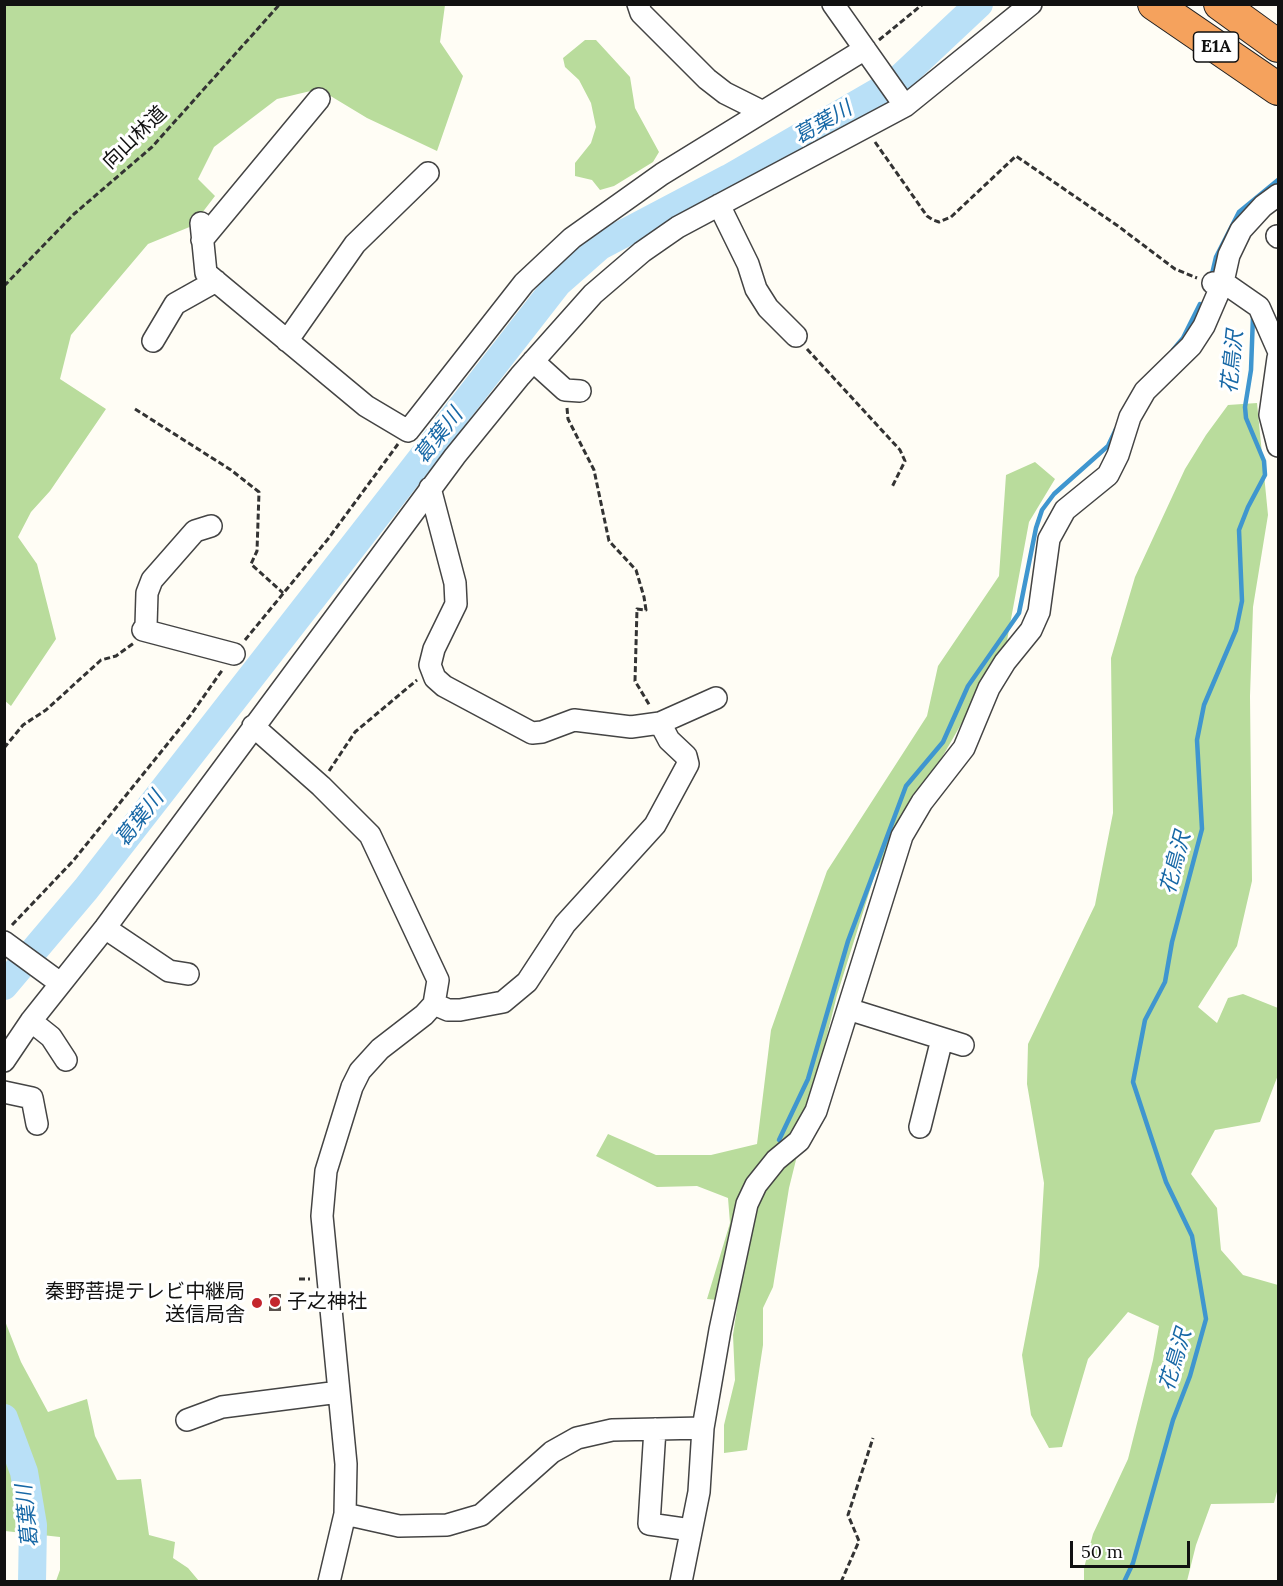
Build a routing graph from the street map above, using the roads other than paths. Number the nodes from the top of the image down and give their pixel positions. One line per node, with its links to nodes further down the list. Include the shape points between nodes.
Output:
1 (639, 4): 11 (street, via 641,13 707,79)
2 (833, 4): 7 (street)
3 (1031, 4): 10 (street)
4 (1154, 4): 8 (highway, E1A)
5 (1220, 4): 6 (highway, E1A)
6 (1278, 46)
7 (866, 52): 10 (street); 11 (street)
8 (1278, 89)
9 (319, 99): 15 (street, via 202,232 206,273)
10 (903, 103): 14 (street, via 866,129)
11 (762, 112): 18 (street, via 662,174 572,238 524,283 408,431 366,406)
12 (428, 173): 18 (street, via 355,244)
13 (1278, 195): 16 (street, via 1242,230)
14 (719, 206): 17 (street, via 756,289 768,308); 22 (street, via 642,252 593,294)
15 (216, 281): 18 (street); 19 (street, via 175,304)
16 (1218, 283): 20 (street, via 1259,307); 36 (street, via 1204,326 1191,346 1145,390 1108,475 1065,510 1049,539 1039,612 1032,630 1005,662 989,688 964,748 922,802 902,837)
17 (796, 336)
18 (287, 340)
19 (153, 341)
20 (1278, 350)
21 (1278, 358): 24 (street, via 1269,415)
22 (533, 361): 23 (street); 25 (street)
23 (573, 390)
24 (1278, 446)
25 (430, 488): 29 (street, via 455,583 456,604 434,649 431,668 435,678 532,733 574,720 631,727); 30 (street)
26 (211, 526): 27 (street, via 195,531 152,580 143,630)
27 (234, 654)
28 (716, 698): 29 (street)
29 (660, 723): 35 (street, via 688,764 655,825 565,924 527,982 503,1002 460,1010)
30 (254, 726): 31 (street); 35 (street, via 370,835 438,980)
31 (105, 928): 33 (street, via 169,971); 34 (street)
32 (4, 942): 34 (street)
33 (188, 974)
34 (57, 980): 37 (street)
35 (434, 1004): 45 (street, via 360,1071 326,1171 322,1216)
36 (848, 1009): 38 (street); 47 (street, via 816,1111 799,1142 776,1160 747,1204)
37 (31, 1022): 40 (street); 41 (street, via 51,1037)
38 (942, 1039): 39 (street); 44 (street)
39 (963, 1044)
40 (4, 1060)
41 (66, 1060)
42 (4, 1092): 43 (street, via 32,1098)
43 (37, 1124)
44 (920, 1127)
45 (339, 1392): 46 (street, via 222,1407); 49 (street)
46 (187, 1420)
47 (703, 1428): 48 (street); 50 (street, via 699,1492)
48 (656, 1429): 49 (street, via 612,1430 578,1438 552,1452 481,1515 447,1525 399,1526); 50 (street, via 649,1524)
49 (345, 1514): 51 (street)
50 (691, 1530): 52 (street)
51 (329, 1581)
52 (681, 1581)

